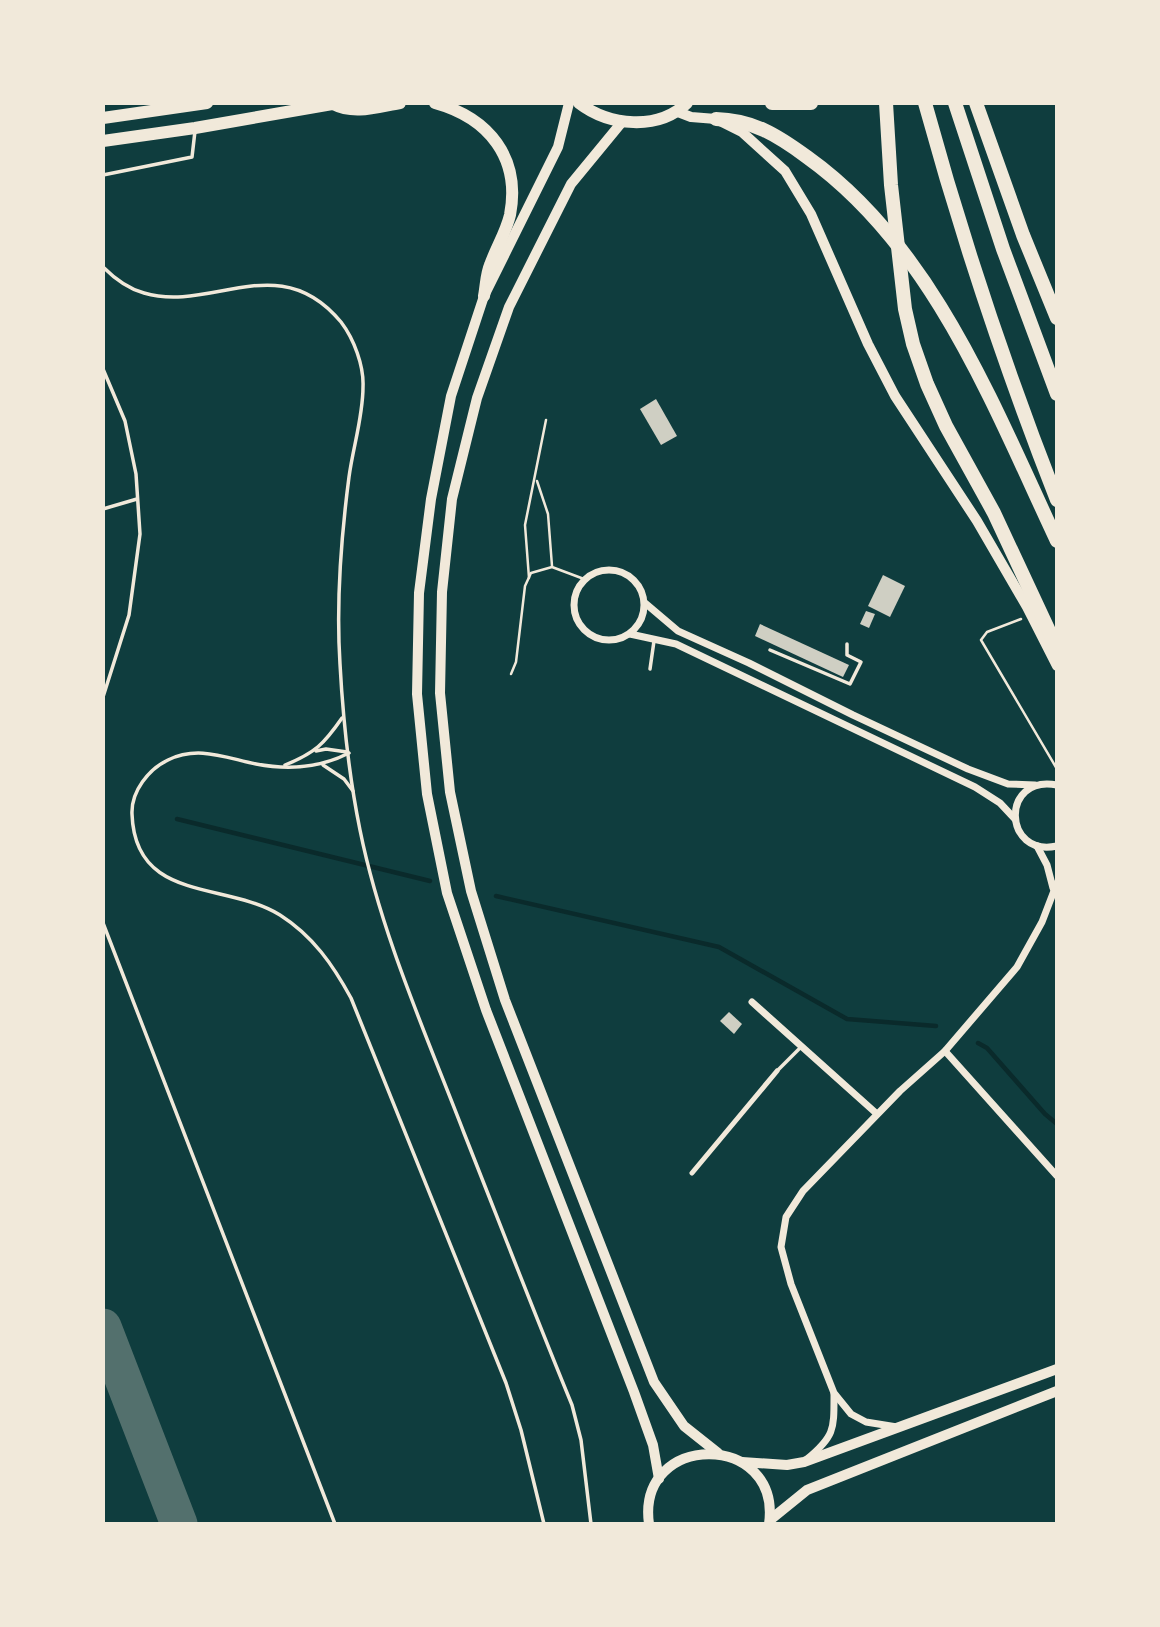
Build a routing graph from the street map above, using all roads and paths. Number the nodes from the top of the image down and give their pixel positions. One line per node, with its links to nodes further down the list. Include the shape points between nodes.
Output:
1 (207, 103): 14 (main road)
2 (400, 103): 12 (main road, via 357,110)
3 (435, 103): 21 (main road, via 480,123 501,148 510,175 509,218 489,268)
4 (569, 103): 21 (street, via 558,147)
5 (579, 103): 16 (main road, via 594,115)
6 (772, 103): 7 (highway)
7 (811, 103)
8 (886, 103): 39 (highway, via 891,185 913,344 946,426)
9 (925, 103): 28 (highway, via 1005,364)
10 (955, 103): 24 (highway)
11 (976, 103): 22 (highway)
12 (335, 104): 17 (main road)
13 (683, 107): 15 (street, via 691,117); 16 (main road, via 649,121)
14 (103, 118)
15 (716, 119): 30 (highway, via 740,120 791,145 836,177 909,259 965,350); 41 (street, via 764,150 805,203 895,396 977,521)
16 (622, 122): 70 (street, via 571,184 509,307 477,398 452,499 442,592 440,693 450,792 471,891 505,1000 654,1382 684,1426)
17 (195, 128): 18 (main road); 19 (lane, via 192,157)
18 (103, 141)
19 (103, 175)
20 (103, 267): 45 (lane, via 126,285 167,296 257,285 292,290 328,309 352,341 364,384 340,569)
21 (484, 296): 73 (street, via 452,396 430,499 419,593 417,694 427,794 447,893 486,1010 634,1392 653,1445)
22 (1057, 318)
23 (103, 369): 27 (lane, via 125,421)
24 (1057, 394)
25 (546, 420): 26 (path)
26 (536, 477): 31 (path, via 548,514); 32 (path, via 524,525)
27 (137, 499): 29 (lane); 44 (lane, via 140,534 129,615)
28 (1057, 500)
29 (103, 509)
30 (1057, 541)
31 (552, 567): 32 (path, via 531,573); 33 (path)
32 (529, 578): 43 (path)
33 (584, 579): 34 (street, via 605,569 627,574); 36 (street, via 577,589 574,612 586,632 608,640)
34 (645, 603): 36 (street); 51 (street, via 678,631 968,769 1008,783)
35 (987, 632): 50 (path, via 981,640)
36 (630, 634): 37 (street)
37 (654, 639): 42 (lane); 54 (street, via 676,644 975,787)
38 (847, 644): 40 (lane, via 847,655 861,662 850,684)
39 (1057, 648)
40 (771, 650)
41 (1057, 666)
42 (650, 669)
43 (512, 674)
44 (103, 697)
45 (343, 717): 46 (lane); 47 (lane)
46 (314, 751): 47 (lane); 49 (lane)
47 (349, 753): 48 (lane); 53 (lane)
48 (323, 765): 49 (lane); 53 (lane, via 344,779)
49 (280, 767): 76 (lane, via 213,753 190,752 169,759 150,771 132,805 137,844 149,864 166,877 277,913 317,945 338,973 506,1383)
50 (1057, 769)
51 (1035, 785): 52 (street); 54 (street, via 1019,799)
52 (1057, 785)
53 (354, 793): 77 (lane, via 376,892 414,1004 572,1405)
54 (1015, 819): 55 (street, via 1022,836)
55 (1037, 846): 56 (street); 57 (street)
56 (1057, 846)
57 (1055, 886): 61 (street, via 1042,922 1017,967)
58 (103, 923): 75 (lane)
59 (752, 1002): 60 (street)
60 (801, 1046): 62 (lane); 63 (street)
61 (945, 1051): 63 (street); 65 (street)
62 (777, 1071): 64 (street)
63 (877, 1114): 68 (street, via 803,1191 786,1217 781,1247)
64 (692, 1173)
65 (1057, 1176)
66 (1057, 1369): 69 (street)
67 (1057, 1391): 74 (street, via 807,1490)
68 (834, 1393): 69 (street, via 851,1414 866,1422); 72 (street, via 834,1425 825,1443)
69 (897, 1427): 72 (street)
70 (718, 1453): 71 (street); 73 (street, via 685,1458)
71 (742, 1462): 72 (street); 74 (street, via 765,1487)
72 (804, 1462)
73 (659, 1479): 78 (street, via 648,1506)
74 (770, 1522)
75 (335, 1524)
76 (544, 1524)
77 (591, 1524)
78 (649, 1524)

